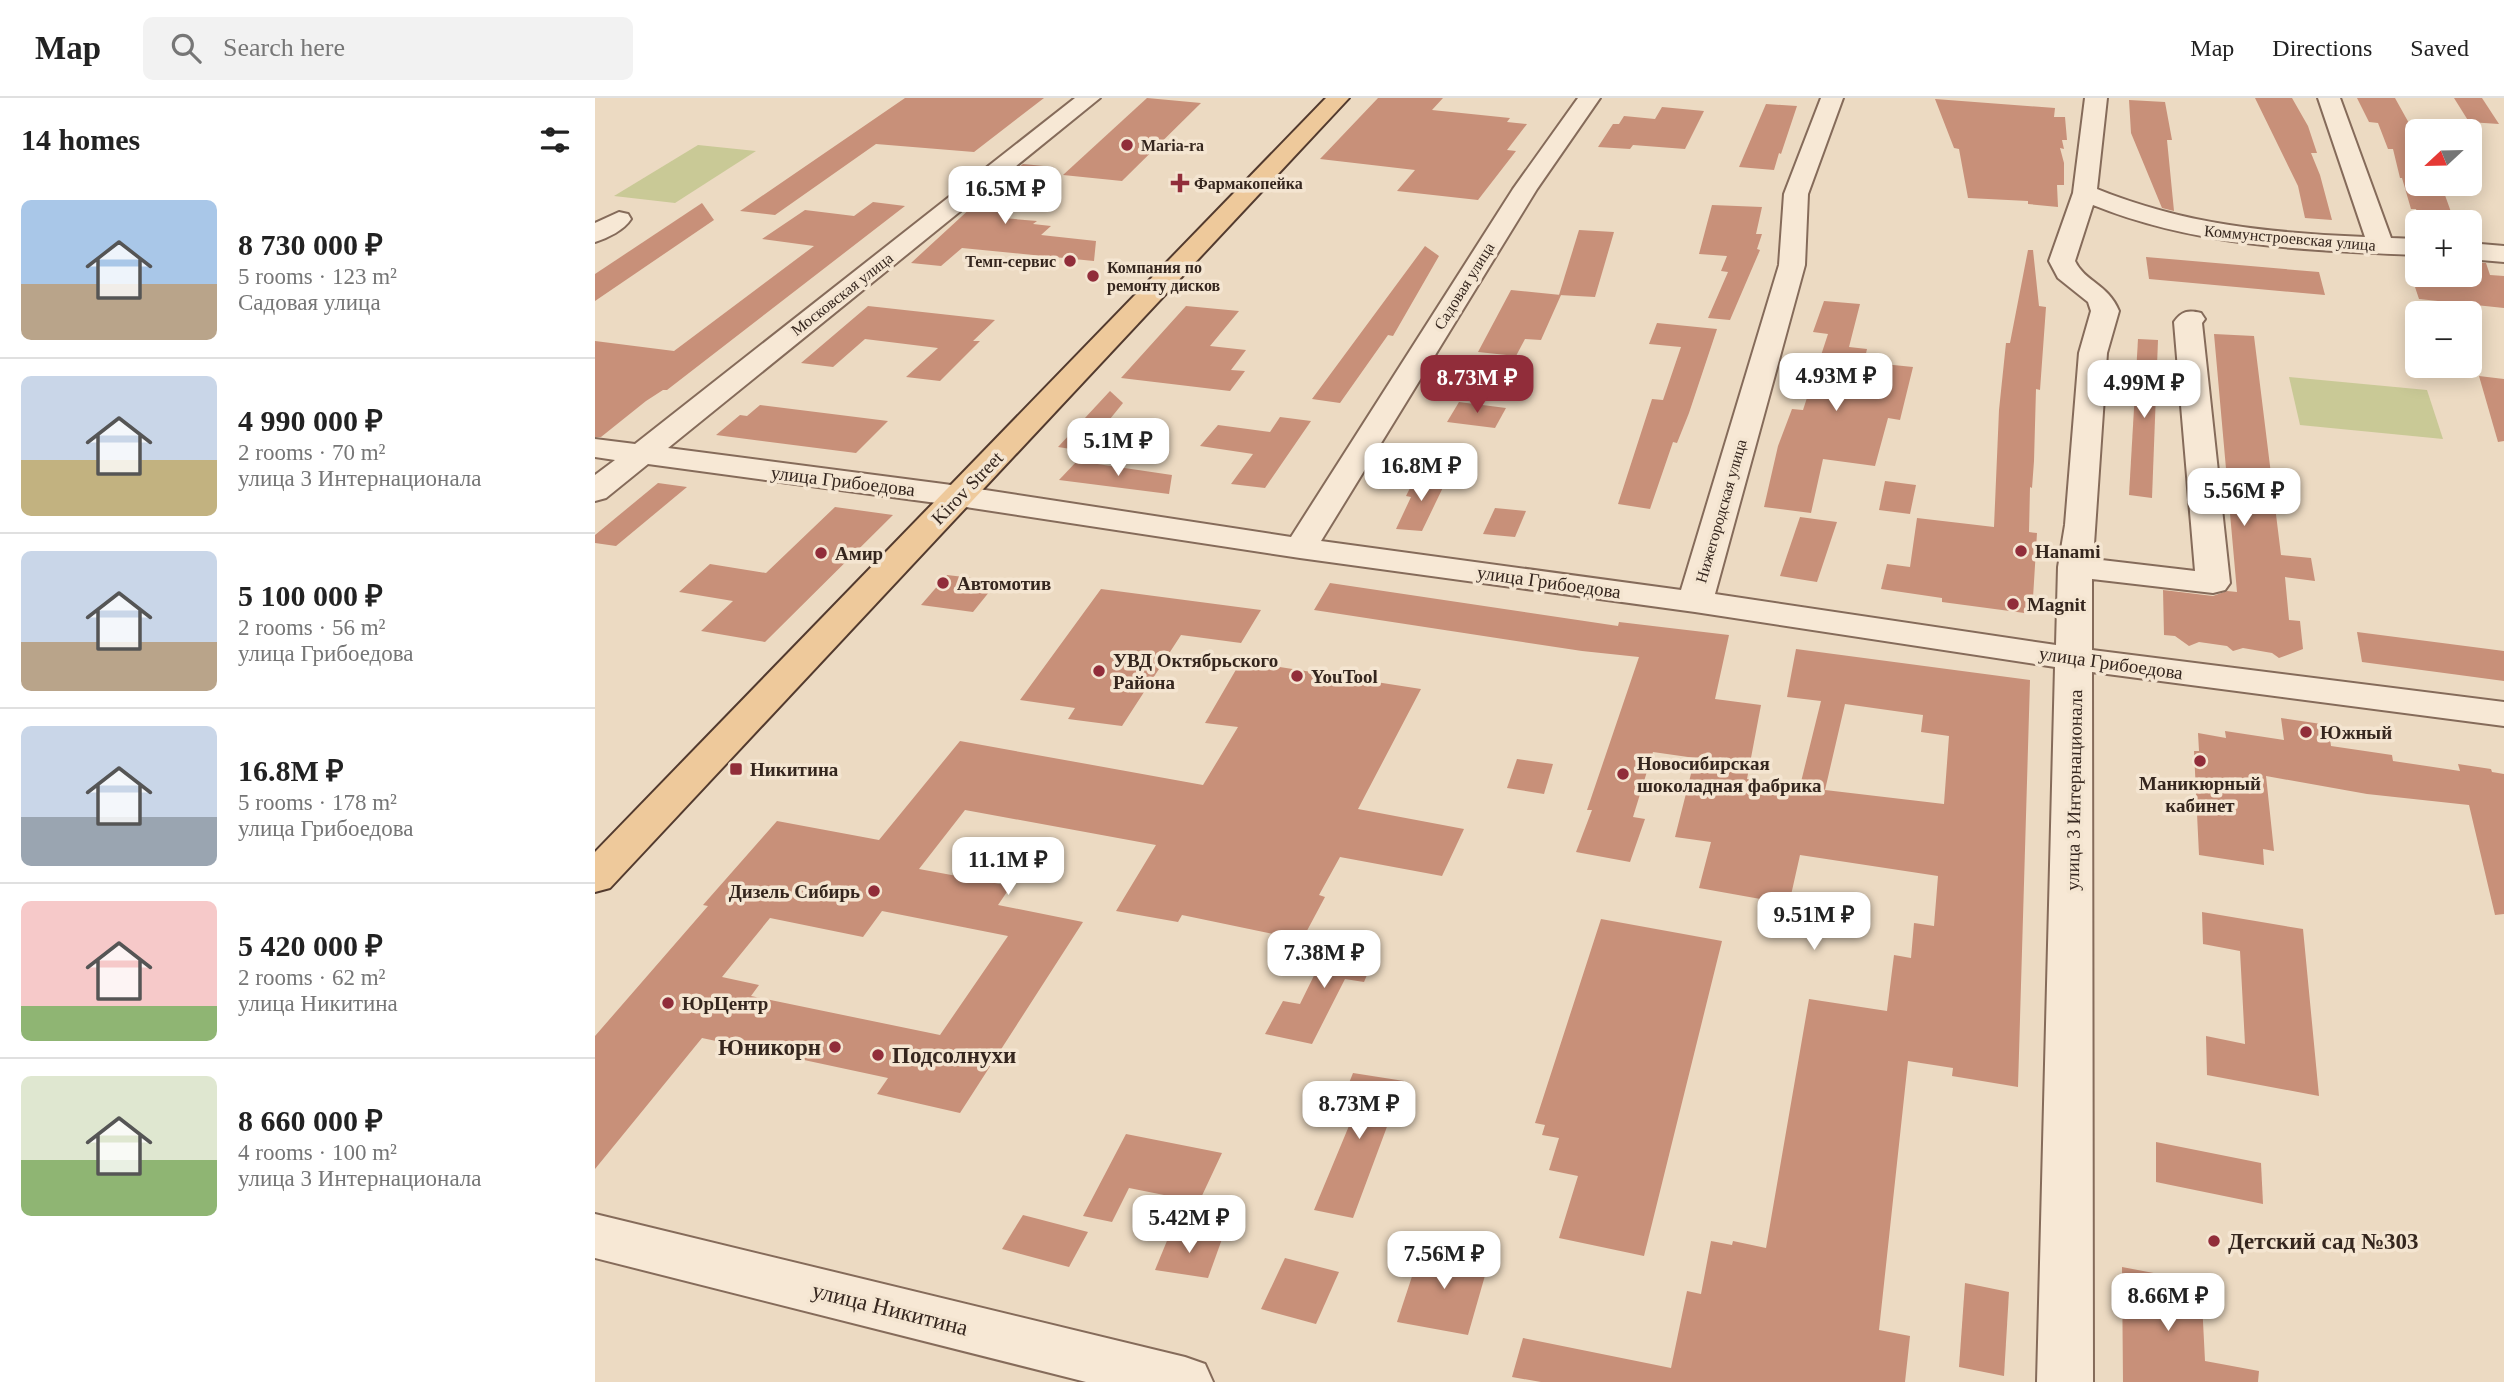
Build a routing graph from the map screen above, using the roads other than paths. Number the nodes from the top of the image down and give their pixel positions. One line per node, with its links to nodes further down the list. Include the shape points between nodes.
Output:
1 (1089, 98): 16 (street, Московская улица)
2 (1338, 98): 18 (main road, Kirov Street)
3 (1589, 98): 19 (street, Садовая улица, via 1525,189)
4 (1832, 98): 21 (street, Нижегородская улица, via 1796,194 1792,265)
5 (2096, 98): 7 (street, улица 3 Интернационала)
6 (2329, 98): 10 (street)
7 (2085, 193): 10 (street, Коммунстроевская улица, via 2125,212 2190,229); 20 (street, улица 3 Интернационала, via 2062,261 2067,272 2101,299 2105,311 2093,353)
8 (619, 219): 9 (street)
9 (595, 234)
10 (2381, 245): 11 (street, Коммунстроевская улица)
11 (2405, 246)
12 (2482, 252): 13 (street)
13 (2504, 254)
14 (2190, 319): 20 (street, via 2213,583)
15 (595, 449): 16 (street, улица Грибоедова)
16 (641, 455): 17 (street, Московская улица); 18 (street, улица Грибоедова)
17 (595, 491)
18 (960, 496): 19 (street, улица Грибоедова); 24 (main road, Kirov Street)
19 (1300, 548): 21 (street, улица Грибоедова)
20 (2075, 567): 22 (street, улица 3 Интернационала)
21 (1695, 602): 22 (street, улица Грибоедова)
22 (2075, 660): 23 (street, улица Грибоедова); 27 (street, улица 3 Интернационала)
23 (2504, 714)
24 (595, 878)
25 (595, 1236): 26 (street, улица Никитина)
26 (1185, 1382)
27 (2065, 1382)

